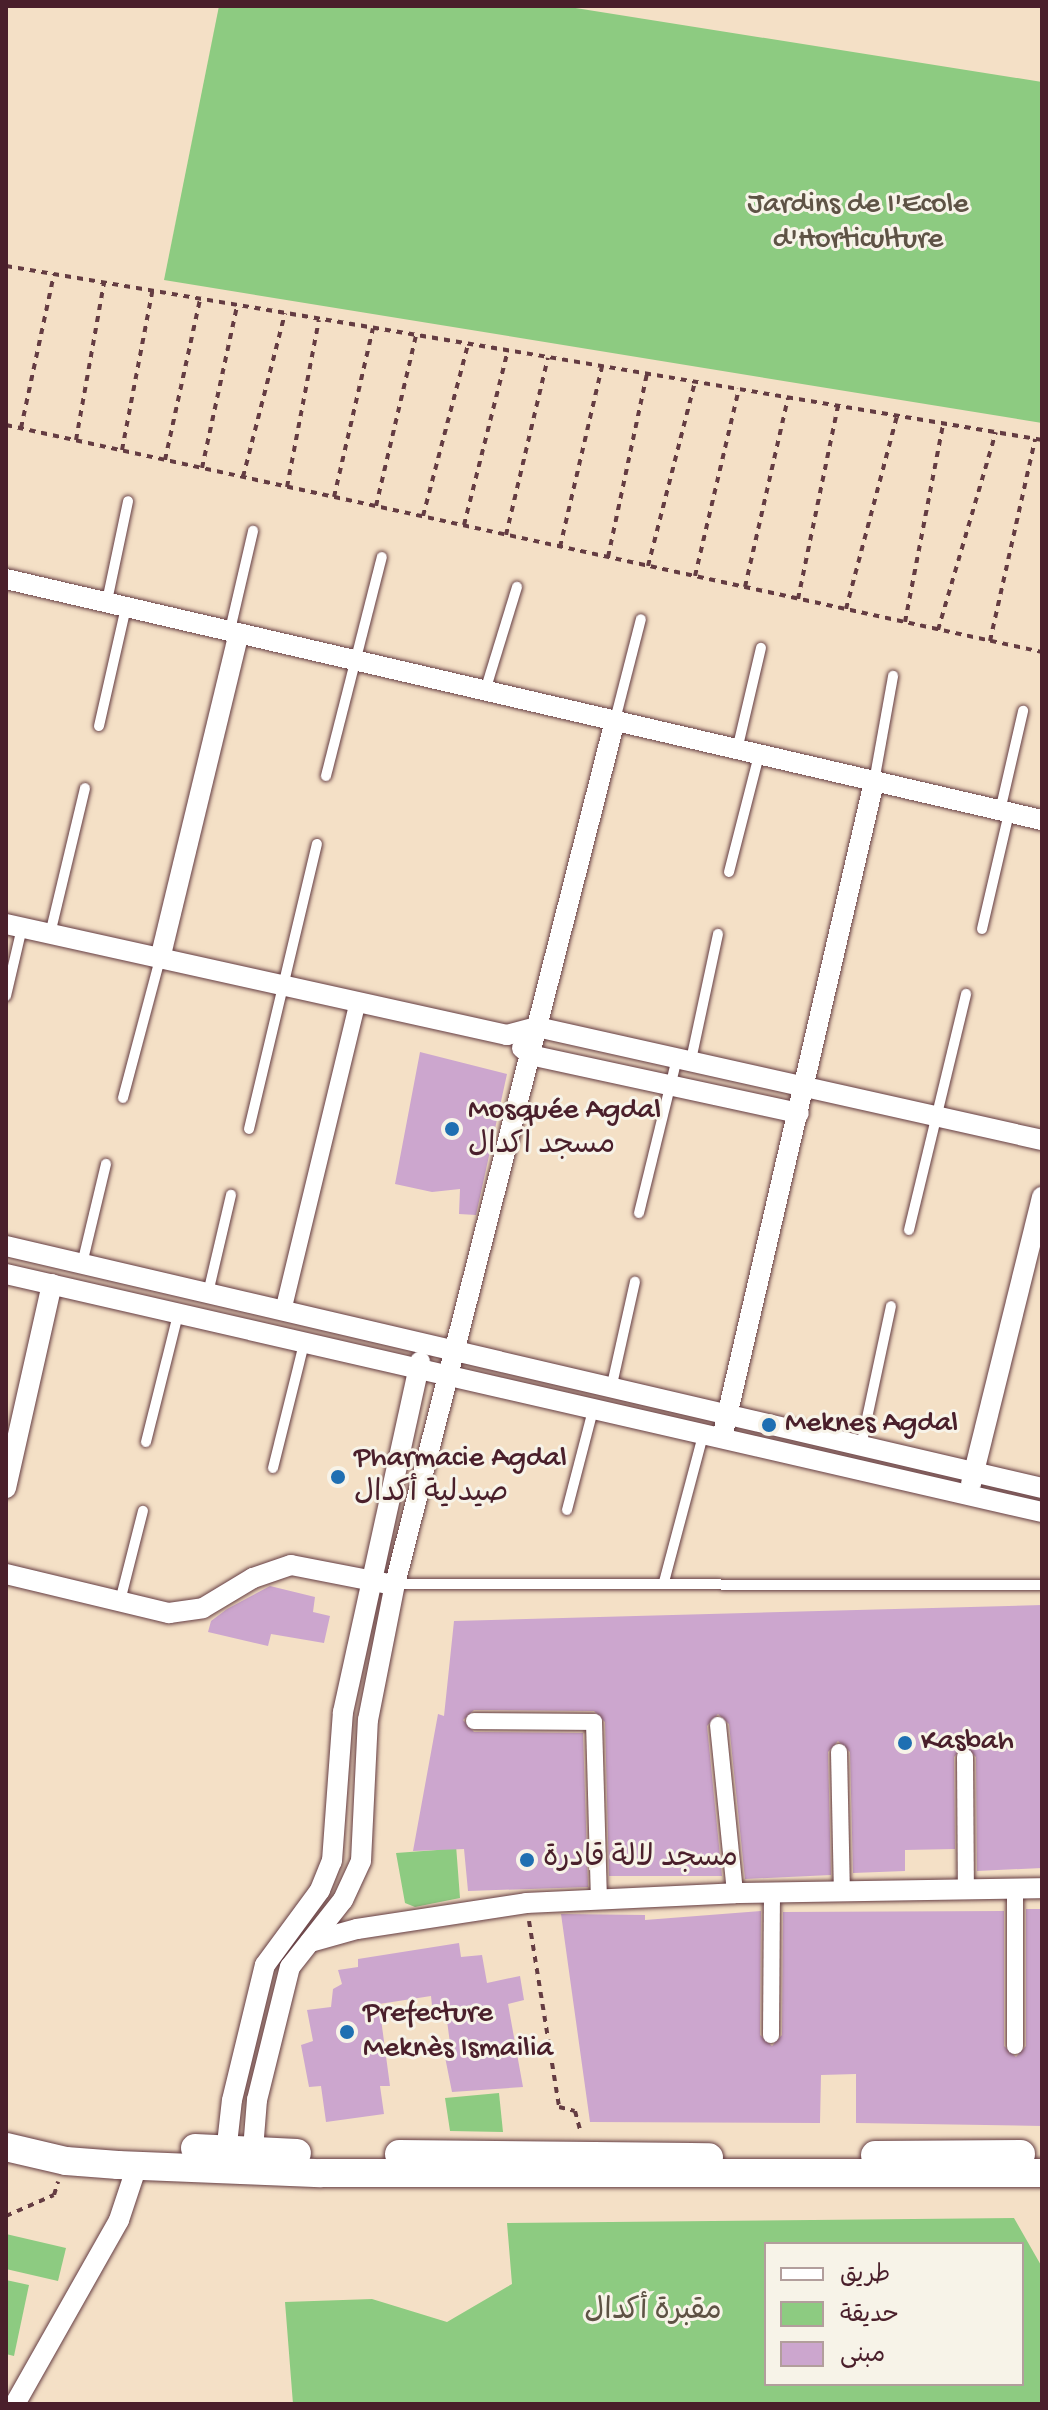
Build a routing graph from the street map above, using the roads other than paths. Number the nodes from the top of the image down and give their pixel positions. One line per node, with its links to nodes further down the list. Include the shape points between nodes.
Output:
1 (128, 501): 6 (lane)
2 (253, 531): 8 (lane)
3 (382, 557): 10 (lane)
4 (6, 579): 6 (street)
5 (517, 587): 12 (lane)
6 (116, 604): 8 (street); 15 (lane)
7 (641, 619): 14 (lane)
8 (234, 632): 10 (street); 29 (street)
9 (761, 648): 16 (lane)
10 (355, 662): 12 (street); 18 (lane)
11 (893, 676): 19 (lane)
12 (485, 691): 14 (street)
13 (1023, 711): 21 (lane)
14 (615, 720): 16 (street); 34 (street)
15 (99, 726)
16 (737, 750): 17 (street)
17 (759, 755): 19 (street); 24 (lane)
18 (326, 776)
19 (874, 782): 21 (street); 38 (street)
20 (85, 788): 27 (lane)
21 (1004, 812): 22 (street); 26 (lane)
22 (1042, 820)
23 (317, 844): 30 (lane)
24 (729, 872)
25 (14, 926): 27 (street); 32 (lane)
26 (982, 929)
27 (50, 934): 29 (street)
28 (718, 934): 37 (lane)
29 (160, 959): 30 (street); 40 (lane)
30 (284, 986): 33 (street); 43 (lane)
31 (966, 994): 42 (lane)
32 (6, 996)
33 (358, 1002): 35 (street); 57 (street)
34 (537, 1027): 35 (street); 36 (street); 37 (street)
35 (507, 1035): 36 (street)
36 (530, 1055): 39 (street); 62 (street)
37 (684, 1059): 38 (street); 39 (lane)
38 (805, 1085): 41 (street); 42 (street)
39 (670, 1087): 41 (street); 48 (lane)
40 (123, 1098)
41 (799, 1113): 67 (street)
42 (939, 1116): 44 (street); 49 (lane)
43 (249, 1129)
44 (1042, 1140)
45 (106, 1164): 51 (lane)
46 (231, 1195): 55 (lane)
47 (1042, 1197): 72 (street)
48 (639, 1213)
49 (909, 1230)
50 (6, 1246): 51 (street)
51 (82, 1264): 55 (street)
52 (6, 1274): 54 (street)
53 (635, 1282): 65 (lane)
54 (52, 1284): 58 (street); 73 (street)
55 (208, 1293): 57 (street)
56 (891, 1306): 70 (lane)
57 (283, 1311): 59 (street); 61 (street)
58 (178, 1315): 59 (street); 69 (lane)
59 (277, 1338): 60 (street)
60 (304, 1344): 63 (street); 71 (lane)
61 (424, 1345): 62 (street); 63 (street)
62 (454, 1353): 64 (street); 65 (street)
63 (417, 1371): 64 (street); 80 (street)
64 (448, 1378): 66 (street); 82 (street)
65 (611, 1389): 67 (street)
66 (593, 1410): 68 (street); 76 (lane)
67 (727, 1416): 68 (street); 70 (street)
68 (712, 1437): 75 (street); 81 (lane)
69 (146, 1442)
70 (861, 1446): 72 (street)
71 (273, 1468)
72 (974, 1472): 74 (street); 75 (street)
73 (6, 1488)
74 (1042, 1488)
75 (968, 1497): 78 (street)
76 (567, 1510)
77 (143, 1511): 84 (lane)
78 (1042, 1512)
79 (6, 1574): 84 (street)
80 (371, 1582): 82 (street); 84 (street, via 291,1565 253,1578 187,1613); 97 (street, via 343,1712 335,1850 320,1890)
81 (664, 1582): 82 (lane); 83 (lane)
82 (395, 1584): 96 (street, via 368,1720 361,1861 354,1883)
83 (1042, 1585)
84 (120, 1601)
85 (474, 1721): 95 (street, via 594,1722)
86 (718, 1725): 93 (street)
87 (839, 1752): 92 (street)
88 (965, 1757): 91 (street)
89 (1042, 1888): 90 (street)
90 (1015, 1889): 91 (street); 101 (street)
91 (966, 1890): 92 (street)
92 (842, 1891): 94 (street)
93 (735, 1893): 94 (street); 95 (street)
94 (772, 1893): 100 (street)
95 (599, 1900): 98 (street, via 526,1903)
96 (325, 1922): 97 (street, via 312,1917); 98 (street); 99 (street)
97 (293, 1924): 99 (street, via 297,1938); 105 (street, via 260,1979)
98 (357, 1929): 99 (street)
99 (308, 1943): 105 (street, via 290,1967 283,1989)
100 (771, 2035)
101 (1015, 2046)
102 (6, 2128): 105 (main road, via 68,2142)
103 (6, 2147): 106 (main road, via 66,2161)
104 (1042, 2154): 105 (main road)
105 (239, 2160): 106 (main road); 107 (main road, via 720,2176)
106 (137, 2166): 108 (street, via 119,2220)
107 (1042, 2173)
108 (15, 2404)

